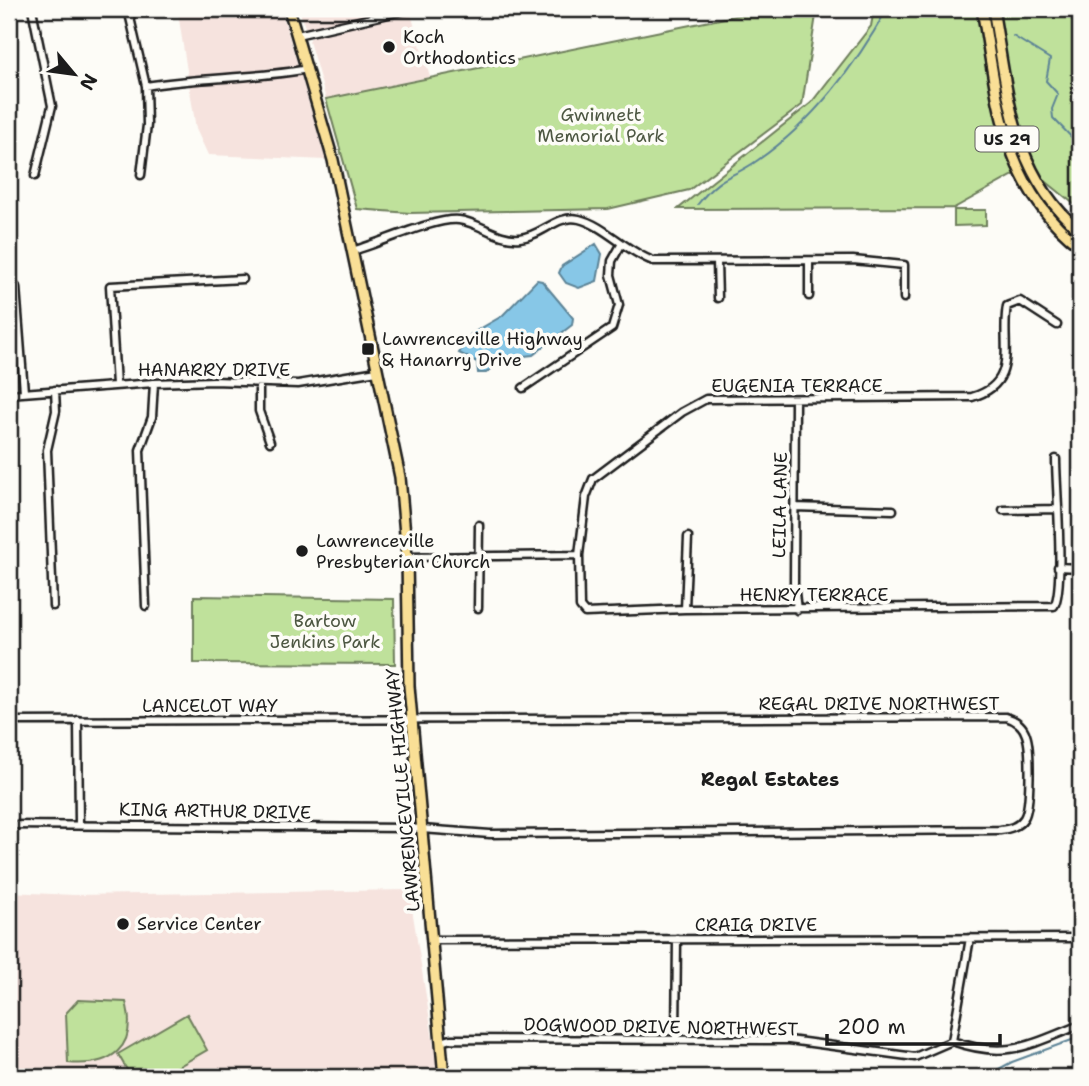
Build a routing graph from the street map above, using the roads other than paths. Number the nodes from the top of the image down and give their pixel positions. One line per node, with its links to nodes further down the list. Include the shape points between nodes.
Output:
1 (32, 9): 11 (street, via 52,106)
2 (128, 9): 9 (street)
3 (289, 9): 7 (main road, LAWRENCEVILLE HIGHWAY)
4 (411, 9): 7 (street)
5 (982, 9): 14 (main road, US 29, via 1002,120 1018,172 1046,214)
6 (993, 9): 12 (main road, US 29, via 1014,124 1027,165 1054,206)
7 (297, 35): 8 (main road, LAWRENCEVILLE HIGHWAY)
8 (307, 69): 9 (street); 15 (main road, LAWRENCEVILLE HIGHWAY)
9 (146, 86): 10 (street)
10 (141, 175)
11 (35, 176)
12 (1080, 231)
13 (621, 245): 15 (street, via 576,219 561,219 537,234 518,238 458,219); 17 (street, via 653,261); 28 (street, via 612,261 620,305 612,328)
14 (1080, 246)
15 (352, 251): 24 (main road, LAWRENCEVILLE HIGHWAY)
16 (809, 261): 17 (street); 20 (street); 22 (street, via 904,265)
17 (717, 262): 21 (street)
18 (243, 279): 26 (street, via 110,286)
19 (16, 287): 30 (street)
20 (809, 296)
21 (718, 298)
22 (904, 298)
23 (1057, 325): 32 (street, EUGENIA TERRACE, via 1020,301 1007,306 1006,366 993,386 972,397)
24 (377, 371): 27 (street, HANARRY DRIVE, via 298,384); 42 (main road, LAWRENCEVILLE HIGHWAY, via 400,477)
25 (154, 383): 26 (street, HANARRY DRIVE); 27 (street, HANARRY DRIVE); 47 (street, via 152,417 141,450)
26 (116, 385): 29 (street, HANARRY DRIVE)
27 (259, 385): 33 (street, via 259,411)
28 (523, 388)
29 (55, 390): 30 (street, HANARRY DRIVE); 46 (street, via 47,450)
30 (24, 392): 31 (street, HANARRY DRIVE)
31 (9, 394)
32 (795, 400): 35 (street, LEILA LANE); 41 (street, EUGENIA TERRACE, via 706,399 682,411 593,479 586,497)
33 (270, 442)
34 (1056, 459): 36 (street)
35 (794, 507): 37 (street); 50 (street, LEILA LANE)
36 (1056, 509): 38 (street); 44 (street)
37 (893, 510)
38 (1003, 510)
39 (479, 525): 43 (street)
40 (688, 537): 49 (street)
41 (579, 555): 43 (street); 51 (street, EUGENIA TERRACE, via 580,607 585,613)
42 (407, 557): 43 (street); 52 (main road, LAWRENCEVILLE HIGHWAY)
43 (480, 557): 48 (street)
44 (1058, 567): 45 (street); 50 (street, HENRY TERRACE, via 1054,606)
45 (1080, 568)
46 (53, 606)
47 (146, 606)
48 (478, 608)
49 (685, 609): 50 (street, HENRY TERRACE); 51 (street, HENRY TERRACE)
50 (797, 610)
51 (601, 612)
52 (411, 719): 53 (street, LANCELOT WAY); 57 (main road, LAWRENCEVILLE HIGHWAY); 57 (street, REGAL DRIVE NORTHWEST, via 998,717 1017,722 1027,740 1028,807 1019,823 1008,829 490,834)
53 (78, 720): 54 (street, LANCELOT WAY); 55 (street)
54 (9, 721)
55 (79, 824): 56 (street, KING ARTHUR DRIVE); 57 (street, KING ARTHUR DRIVE)
56 (9, 825)
57 (421, 828): 61 (main road, LAWRENCEVILLE HIGHWAY)
58 (970, 937): 59 (street, CRAIG DRIVE); 60 (street, CRAIG DRIVE); 64 (street)
59 (1080, 937)
60 (677, 939): 61 (street, CRAIG DRIVE); 63 (street)
61 (432, 940): 65 (main road, LAWRENCEVILLE HIGHWAY)
62 (1080, 1025): 64 (street, via 1007,1051 978,1050)
63 (676, 1039): 64 (street, DOGWOOD DRIVE NORTHWEST, via 789,1040 915,1057); 65 (street, DOGWOOD DRIVE NORTHWEST)
64 (952, 1041)
65 (441, 1042): 66 (main road, LAWRENCEVILLE HIGHWAY)
66 (444, 1077)

